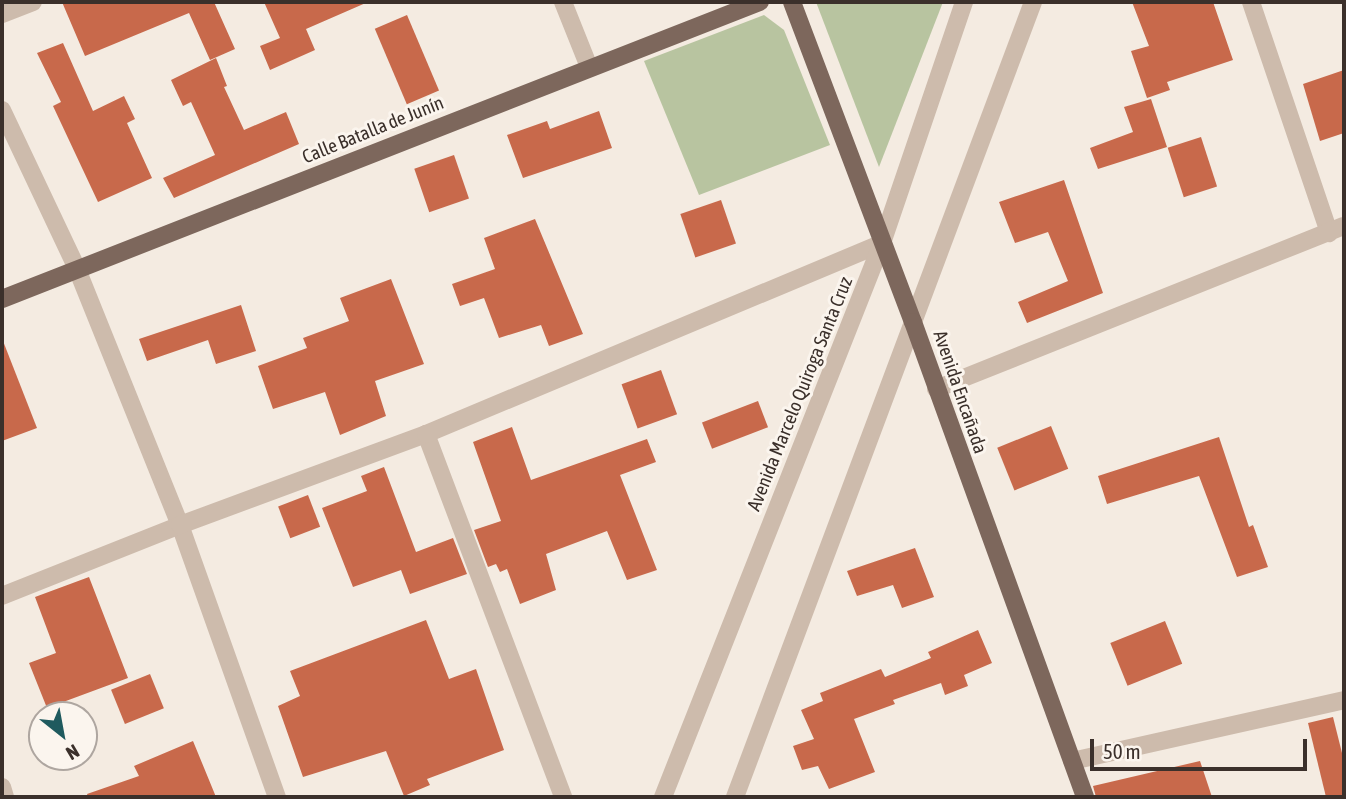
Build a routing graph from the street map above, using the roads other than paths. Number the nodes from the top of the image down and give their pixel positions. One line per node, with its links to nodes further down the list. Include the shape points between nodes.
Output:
1 (33, 2): 8 (street)
2 (563, 2): 9 (street)
3 (761, 2): 9 (main road, Calle Batalla de Junín)
4 (792, 2): 12 (main road, Avenida Encañada)
5 (964, 2): 12 (street, Avenida Marcelo Quiroga Santa Cruz)
6 (1033, 2): 15 (street)
7 (1251, 2): 11 (street)
8 (2, 14)
9 (589, 67): 13 (main road, Calle Batalla de Junín)
10 (2, 110): 13 (street)
11 (1336, 229): 16 (street)
12 (882, 243): 15 (main road, Avenida Encañada); 17 (street); 26 (street, Avenida Marcelo Quiroga Santa Cruz)
13 (77, 269): 14 (main road, Calle Batalla de Junín); 18 (street)
14 (2, 299)
15 (913, 322): 16 (main road, Avenida Encañada); 27 (street)
16 (936, 389): 21 (main road, Avenida Encañada)
17 (426, 435): 18 (street); 25 (street)
18 (180, 525): 19 (street); 24 (street)
19 (2, 596)
20 (1344, 700): 21 (street)
21 (1072, 761): 28 (main road, Avenida Encañada)
22 (2, 788): 23 (street)
23 (5, 797)
24 (277, 797)
25 (563, 797)
26 (663, 797)
27 (734, 797)
28 (1085, 797)

